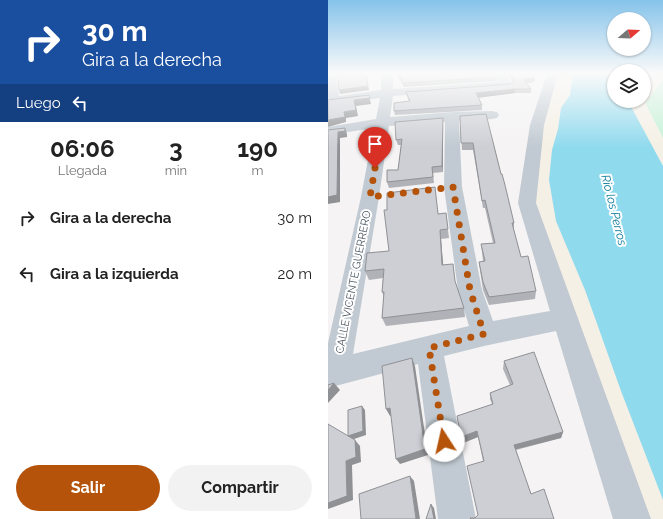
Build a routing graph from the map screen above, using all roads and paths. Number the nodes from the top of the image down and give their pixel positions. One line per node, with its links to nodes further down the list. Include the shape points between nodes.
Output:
1 (385, 98): 5 (street, CALLE VICENTE GUERRERO)
2 (545, 98): 12 (street, via 537,125 527,203)
3 (492, 115): 4 (street)
4 (452, 116): 5 (street); 8 (street, via 446,188 470,290)
5 (382, 123): 6 (street); 10 (street, CALLE VICENTE GUERRERO, via 377,196)
6 (328, 131)
7 (553, 321): 8 (street)
8 (484, 334): 9 (street)
9 (429, 348): 10 (street); 11 (street)
10 (332, 373)
11 (457, 519)
12 (632, 519)

